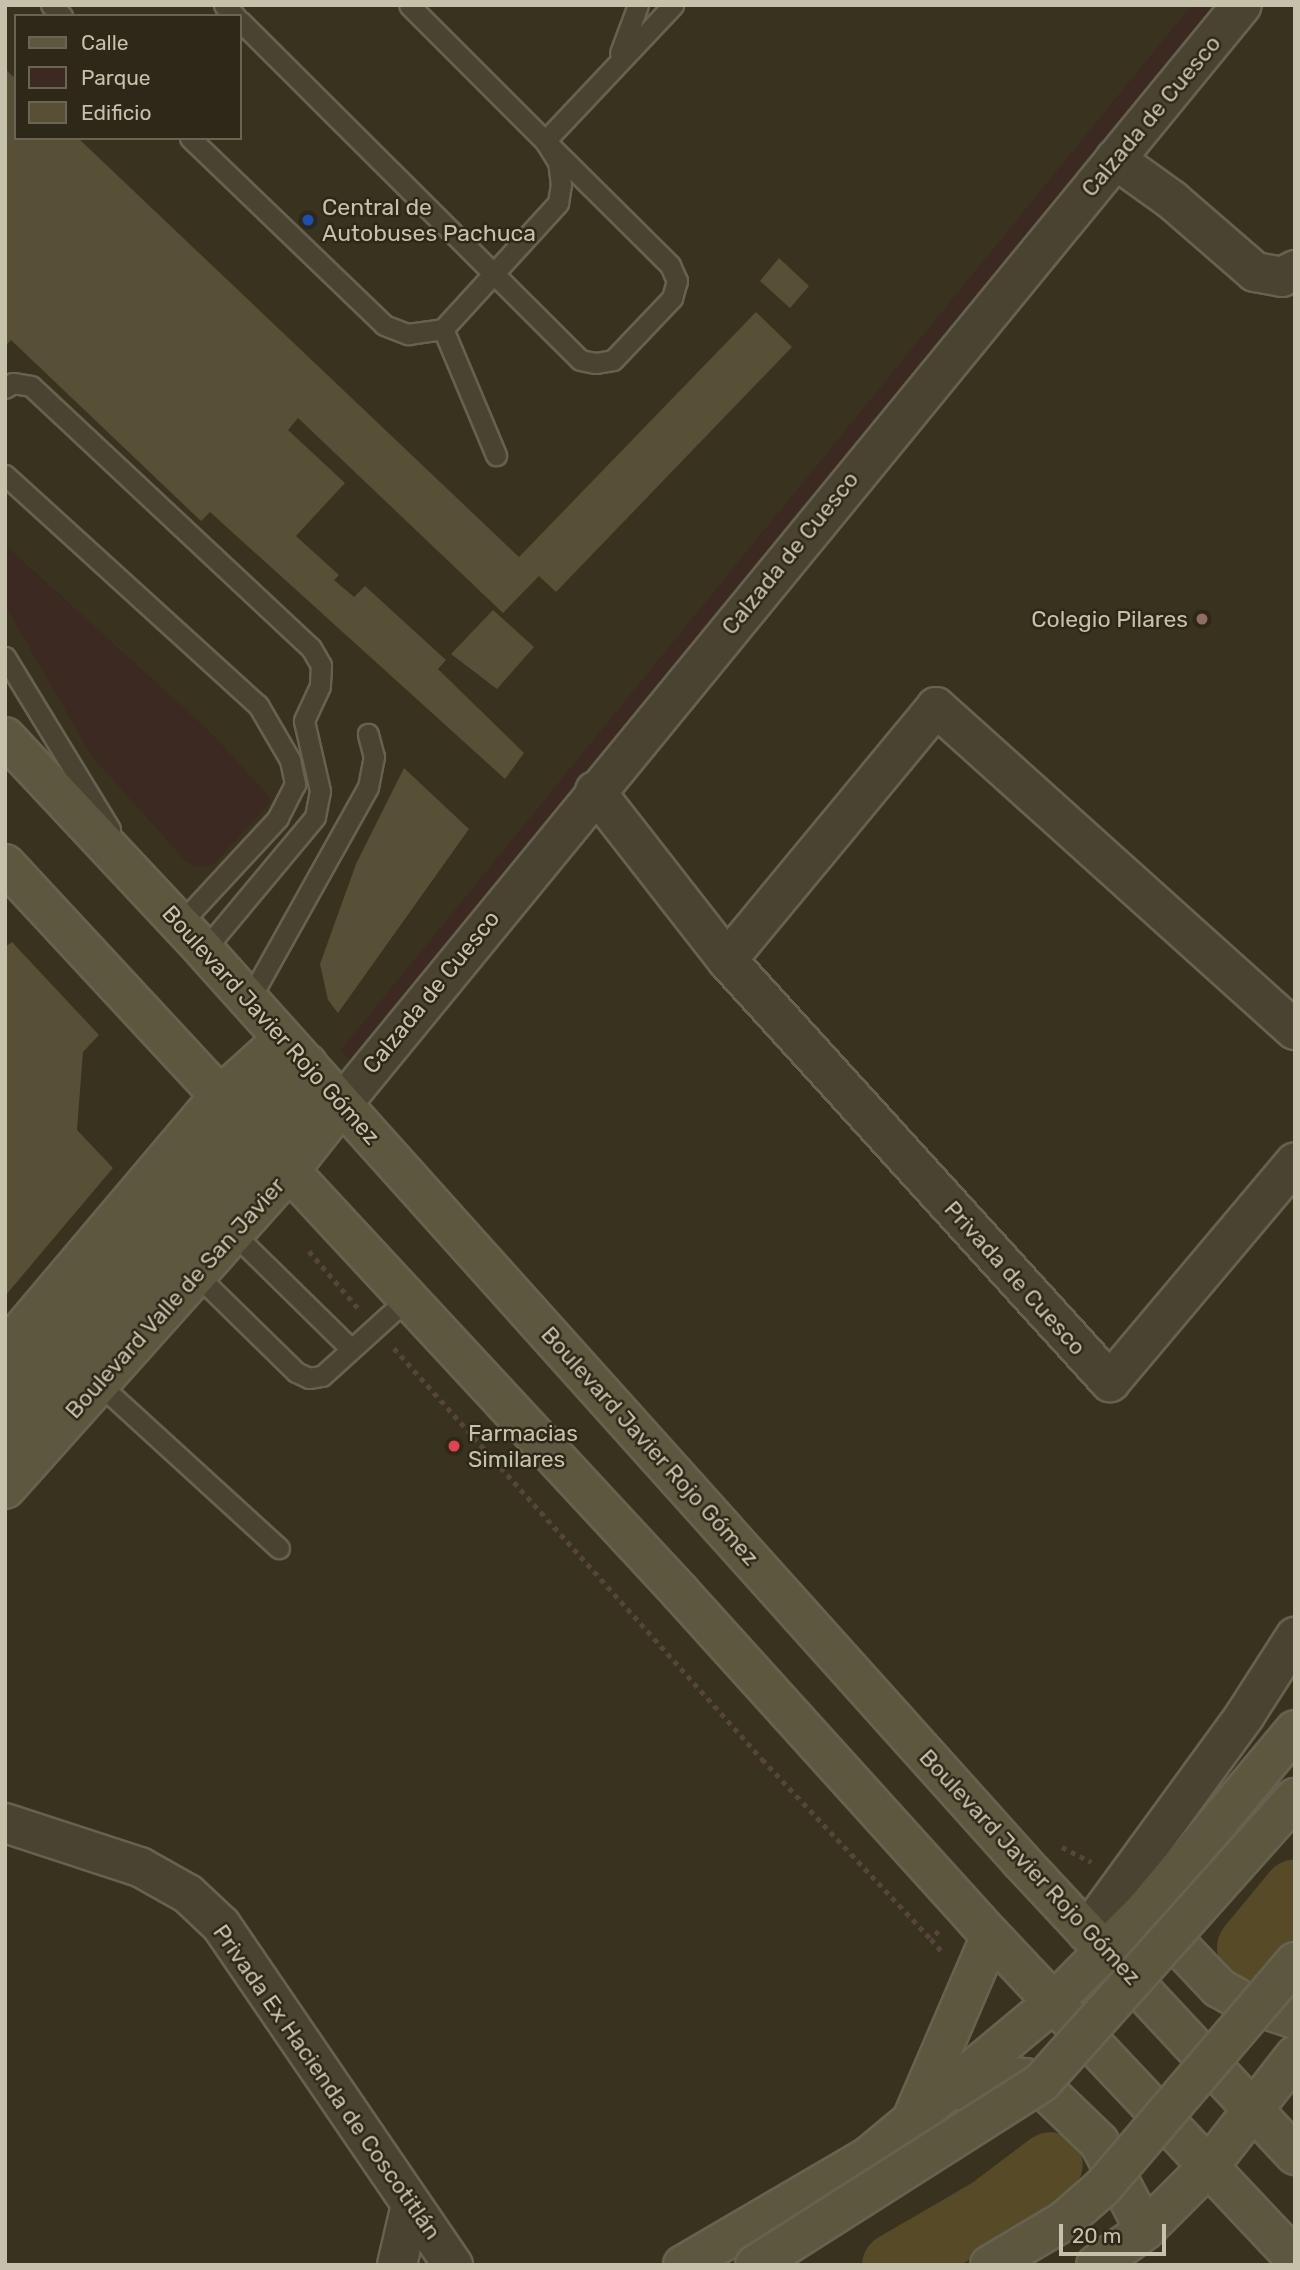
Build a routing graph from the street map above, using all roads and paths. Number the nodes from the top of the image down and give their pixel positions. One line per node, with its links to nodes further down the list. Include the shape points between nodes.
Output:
1 (408, 5): 8 (lane)
2 (638, 5): 6 (lane, via 631,32)
3 (673, 5): 6 (lane)
4 (1242, 5): 9 (street, Calzada de Cuesco)
5 (242, 23): 11 (lane)
6 (608, 75): 8 (lane)
7 (192, 140): 12 (lane, via 384,325 408,334)
8 (545, 141): 11 (lane, via 558,162 558,203); 11 (lane, via 670,265 677,281 672,298 613,359 596,363 580,360)
9 (1115, 159): 10 (street, via 1255,272 1282,277); 21 (street, Calzada de Cuesco)
10 (1295, 270)
11 (494, 273): 12 (lane)
12 (443, 329): 14 (lane)
13 (5, 388): 24 (lane, via 12,383 31,386 310,648 321,665 320,686 304,721 320,791 315,817)
14 (496, 455)
15 (5, 475): 24 (lane, via 258,705 290,760 295,785 278,818)
16 (5, 657): 18 (lane)
17 (5, 672): 18 (lane)
18 (34, 704): 23 (lane)
19 (368, 734): 26 (lane, via 374,757 364,797)
20 (5, 737): 23 (main road, Boulevard Javier Rojo Gómez)
21 (595, 791): 25 (street, Privada de Cuesco); 28 (street, Calzada de Cuesco)
22 (5, 864): 29 (main road)
23 (141, 881): 24 (main road, Boulevard Javier Rojo Gómez)
24 (192, 937): 26 (main road, Boulevard Javier Rojo Gómez)
25 (727, 960): 27 (street, via 936,706); 30 (street, Privada de Cuesco, via 1110,1382)
26 (249, 1000): 28 (main road, Boulevard Javier Rojo Gómez)
27 (1295, 1030)
28 (315, 1074): 29 (main road, Boulevard Valle de San Javier); 29 (main road, Boulevard Valle de San Javier); 47 (main road, Boulevard Javier Rojo Gómez)
29 (254, 1135): 31 (main road, Boulevard Valle de San Javier); 33 (main road); 34 (main road, Boulevard Valle de San Javier); 37 (main road, Boulevard Valle de San Javier); 38 (main road, Boulevard Valle de San Javier)
30 (1295, 1162)
31 (233, 1233): 32 (main road, Boulevard Valle de San Javier); 35 (lane)
32 (196, 1275): 35 (lane, via 296,1372 309,1378 322,1376); 36 (main road, Boulevard Valle de San Javier)
33 (407, 1299): 35 (lane); 46 (main road)
34 (5, 1349)
35 (351, 1349)
36 (98, 1383): 39 (main road, Boulevard Valle de San Javier); 40 (lane)
37 (5, 1397)
38 (5, 1446)
39 (5, 1489)
40 (279, 1548)
41 (1295, 1637): 47 (street)
42 (1295, 1730): 45 (main road)
43 (1295, 1798): 62 (main road, bridge, via 1041,2082)
44 (5, 1823): 56 (street, Privada Ex Hacienda de Coscotitlán, via 140,1867 197,1902 221,1925)
45 (1145, 1910): 47 (main road); 50 (main road, via 1220,1988 1244,2002)
46 (991, 1936): 49 (main road); 53 (main road)
47 (1097, 1942): 49 (main road); 52 (main road, Boulevard Javier Rojo Gómez)
48 (1295, 1962): 63 (main road, bridge, via 1103,2187 1064,2221)
49 (1054, 2003): 53 (main road); 55 (main road)
50 (1295, 2019)
51 (1295, 2056): 52 (main road)
52 (1252, 2110): 54 (main road, Boulevard Javier Rojo Gómez); 55 (main road)
53 (912, 2119): 57 (main road, via 982,2075 1025,2078 1066,2105 1099,2142); 61 (main road, via 868,2157)
54 (1295, 2155)
55 (1209, 2166): 57 (main road); 58 (main road)
56 (411, 2206): 59 (street); 60 (street, Privada Ex Hacienda de Coscotitlán)
57 (1145, 2230): 64 (main road)
58 (1295, 2259)
59 (397, 2265)
60 (453, 2265)
61 (683, 2265)
62 (755, 2265)
63 (990, 2265)
64 (1096, 2265)

